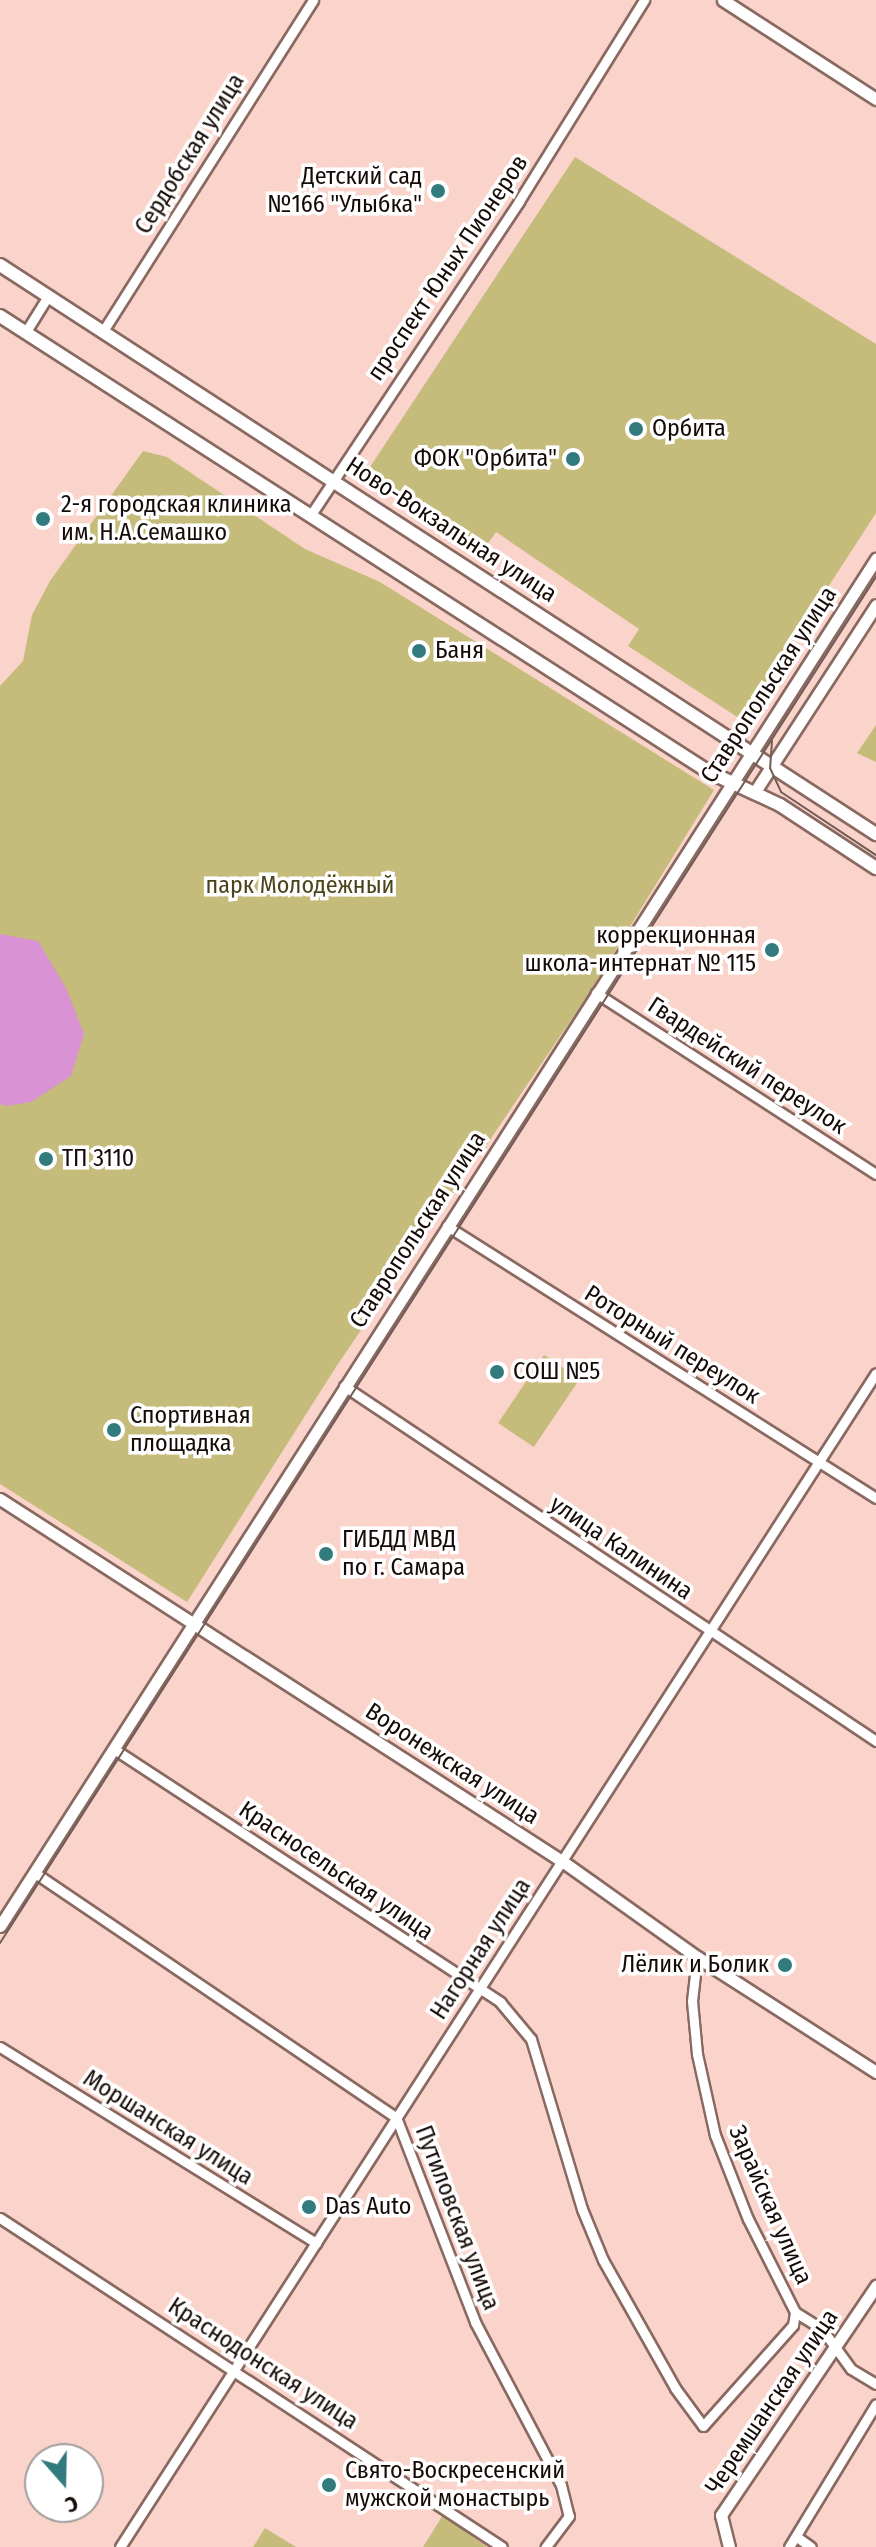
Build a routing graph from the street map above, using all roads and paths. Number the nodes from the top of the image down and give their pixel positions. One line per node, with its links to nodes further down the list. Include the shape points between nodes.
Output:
1 (313, 0): 9 (street, Сердобская улица)
2 (644, 0): 11 (street, проспект Юных Пионеров, via 439,324 405,365)
3 (723, 0): 4 (street)
4 (737, 4): 5 (street)
5 (876, 99)
6 (0, 265): 7 (main road, Ново-Вокзальная улица)
7 (48, 296): 9 (main road, Ново-Вокзальная улица); 10 (street)
8 (0, 316): 10 (main road)
9 (103, 331): 11 (main road, Ново-Вокзальная улица)
10 (25, 333): 12 (main road)
11 (332, 480): 12 (street, проспект Юных Пионеров); 15 (main road, Ново-Вокзальная улица)
12 (310, 516): 17 (main road)
13 (876, 559): 15 (street, Ставропольская улица)
14 (876, 605): 16 (street, Ставропольская улица)
15 (753, 752): 16 (main road, Ново-Вокзальная улица); 17 (street, Ставропольская улица)
16 (772, 765): 18 (street, Ставропольская улица); 19 (main road, Ново-Вокзальная улица)
17 (733, 783): 18 (main road); 21 (street, Ставропольская улица)
18 (754, 793): 20 (main road)
19 (876, 834)
20 (876, 868)
21 (596, 993): 22 (street, Гвардейский переулок); 23 (street, Ставропольская улица)
22 (876, 1174)
23 (447, 1226): 25 (street, Ставропольская улица); 26 (street, Роторный переулок)
24 (876, 1373): 26 (street, Нагорная улица)
25 (344, 1386): 29 (street, Ставропольская улица); 30 (street, улица Калинина)
26 (819, 1462): 27 (street, Роторный переулок); 30 (street, Нагорная улица)
27 (876, 1498)
28 (0, 1499): 29 (street, Воронежская улица)
29 (192, 1623): 32 (street, Ставропольская улица); 33 (street, Воронежская улица)
30 (709, 1631): 31 (street, улица Калинина); 33 (street, Нагорная улица)
31 (876, 1741)
32 (114, 1749): 34 (street, Ставропольская улица); 37 (street, Красносельская улица)
33 (562, 1861): 36 (street, Воронежская улица); 37 (street, Нагорная улица)
34 (35, 1873): 35 (street, Ставропольская улица); 40 (street, Путиловская улица)
35 (0, 1926)
36 (697, 1957): 39 (street, Воронежская улица); 44 (street, Зарайская улица, via 692,2001 715,2135)
37 (478, 1990): 40 (street, Нагорная улица); 44 (street, Красносельская улица, via 500,2002 531,2039 582,2209 603,2260 675,2388 703,2426 793,2325)
38 (0, 2047): 42 (street, Моршанская улица)
39 (876, 2072)
40 (396, 2117): 42 (street, Нагорная улица); 52 (street, Путиловская улица, via 475,2322 561,2485 569,2516)
41 (0, 2218): 46 (street, Краснодонская улица)
42 (316, 2243): 46 (street, Нагорная улица)
43 (876, 2286): 45 (street, Черемшанская улица)
44 (795, 2312): 45 (street, Зарайская улица, via 822,2329)
45 (837, 2349): 47 (street, Зарайская улица, via 851,2369); 53 (street, Черемшанская улица, via 721,2515)
46 (235, 2368): 50 (street, Нагорная улица); 51 (street, Краснодонская улица)
47 (876, 2384)
48 (876, 2404): 49 (street)
49 (797, 2537): 54 (street); 55 (street)
50 (120, 2547)
51 (502, 2547)
52 (546, 2547)
53 (729, 2547)
54 (789, 2547)
55 (811, 2547)

